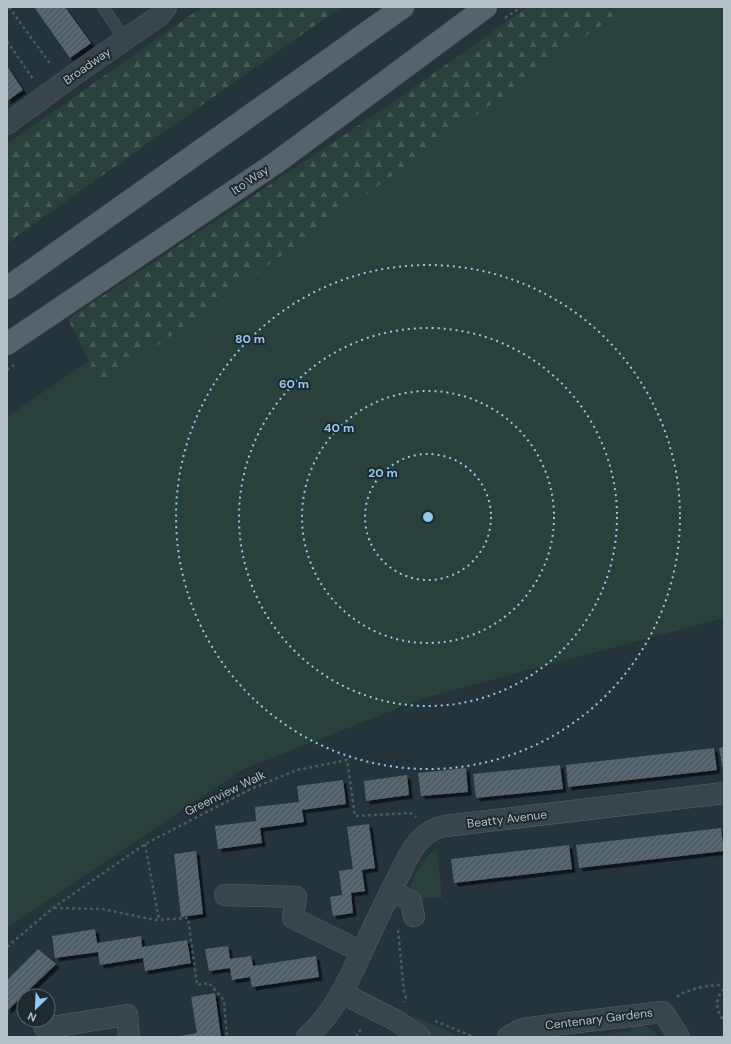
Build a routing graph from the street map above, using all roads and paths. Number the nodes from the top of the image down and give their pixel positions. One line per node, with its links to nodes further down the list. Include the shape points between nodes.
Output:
1 (9, 7): 8 (path)
2 (104, 7): 6 (lane)
3 (166, 7): 6 (street, Broadway, via 160,16)
4 (403, 7): 11 (main road)
5 (486, 7): 12 (main road, Ito Way, via 277,162)
6 (125, 40): 8 (street, Broadway)
7 (7, 41): 9 (path)
8 (64, 82): 9 (street, Broadway)
9 (45, 96): 10 (street, Broadway)
10 (7, 124)
11 (7, 288)
12 (7, 344)
13 (724, 793): 14 (street, Beatty Avenue)
14 (438, 828): 15 (path, Greenview Walk, via 410,813 355,816 347,760 297,770 251,789); 16 (street, Beatty Avenue, via 415,846)
15 (146, 844): 18 (path, Greenview Walk); 20 (path)
16 (391, 891): 19 (street, via 411,901); 22 (street, Beatty Avenue)
17 (224, 895): 22 (street, via 296,897 293,918)
18 (53, 908): 20 (path, via 102,909); 21 (path, Greenview Walk)
19 (414, 916): 25 (path, via 415,926 398,929 406,997)
20 (159, 920): 31 (path, via 188,918 197,984 209,984 224,1000)
21 (7, 947)
22 (362, 952): 24 (street, Beatty Avenue)
23 (724, 989): 27 (path, via 717,1003)
24 (342, 993): 32 (street, Beatty Avenue, via 327,1017); 33 (street, via 395,1020)
25 (401, 1008)
26 (724, 1012): 27 (path)
27 (720, 1014): 28 (path)
28 (724, 1021)
29 (56, 1026): 30 (street, via 126,1015)
30 (129, 1037)
31 (227, 1037)
32 (307, 1037)
33 (420, 1037)
34 (508, 1037): 35 (street, Centenary Gardens, via 529,1028 662,1012)
35 (679, 1037)

